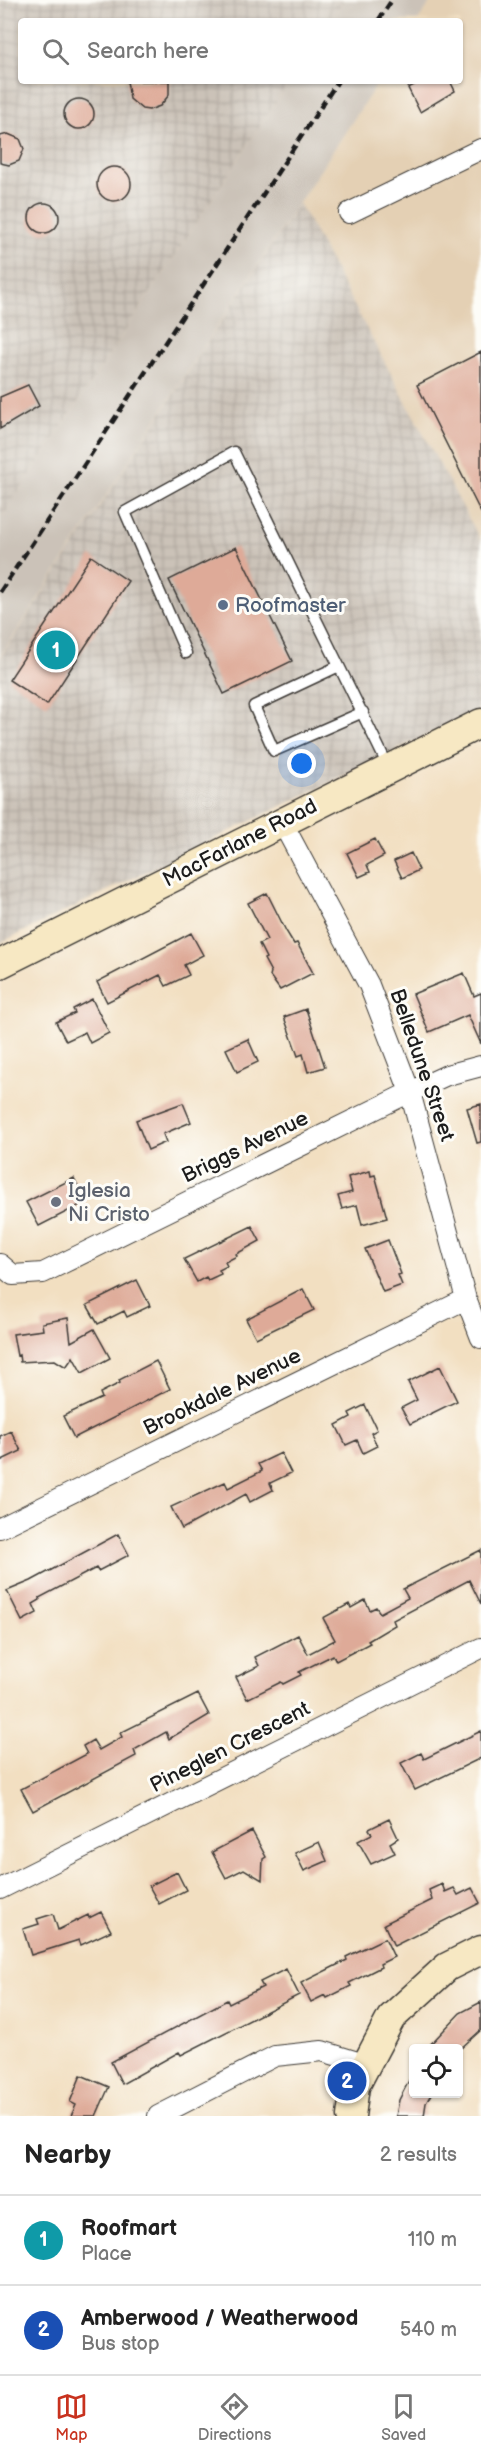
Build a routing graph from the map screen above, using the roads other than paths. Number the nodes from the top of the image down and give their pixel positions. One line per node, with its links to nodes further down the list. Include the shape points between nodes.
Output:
1 (481, 148): 2 (street)
2 (349, 213)
3 (186, 653): 4 (lane, via 125,512 234,452)
4 (339, 666): 5 (lane); 5 (lane, via 254,706 274,751)
5 (363, 712): 7 (lane)
6 (481, 723): 7 (street, MacFarlane Road)
7 (389, 769): 8 (street, MacFarlane Road)
8 (282, 822): 9 (street, MacFarlane Road); 11 (street, Belledune Street, via 369,985)
9 (0, 964)
10 (481, 1066): 11 (street, Briggs Avenue, via 447,1075)
11 (410, 1092): 12 (street, Briggs Avenue, via 43,1273 13,1275); 13 (street, Belledune Street)
12 (0, 1264)
13 (466, 1299): 14 (street, Belledune Street); 15 (street, Brookdale Avenue)
14 (481, 1338)
15 (0, 1528)
16 (481, 1648): 17 (street, Pineglen Crescent)
17 (0, 1889)
18 (481, 1950): 19 (street, via 447,1967 391,2018)
19 (364, 2064): 20 (street, via 322,2051 275,2056); 21 (street, via 355,2086)
20 (158, 2116)
21 (351, 2116)

